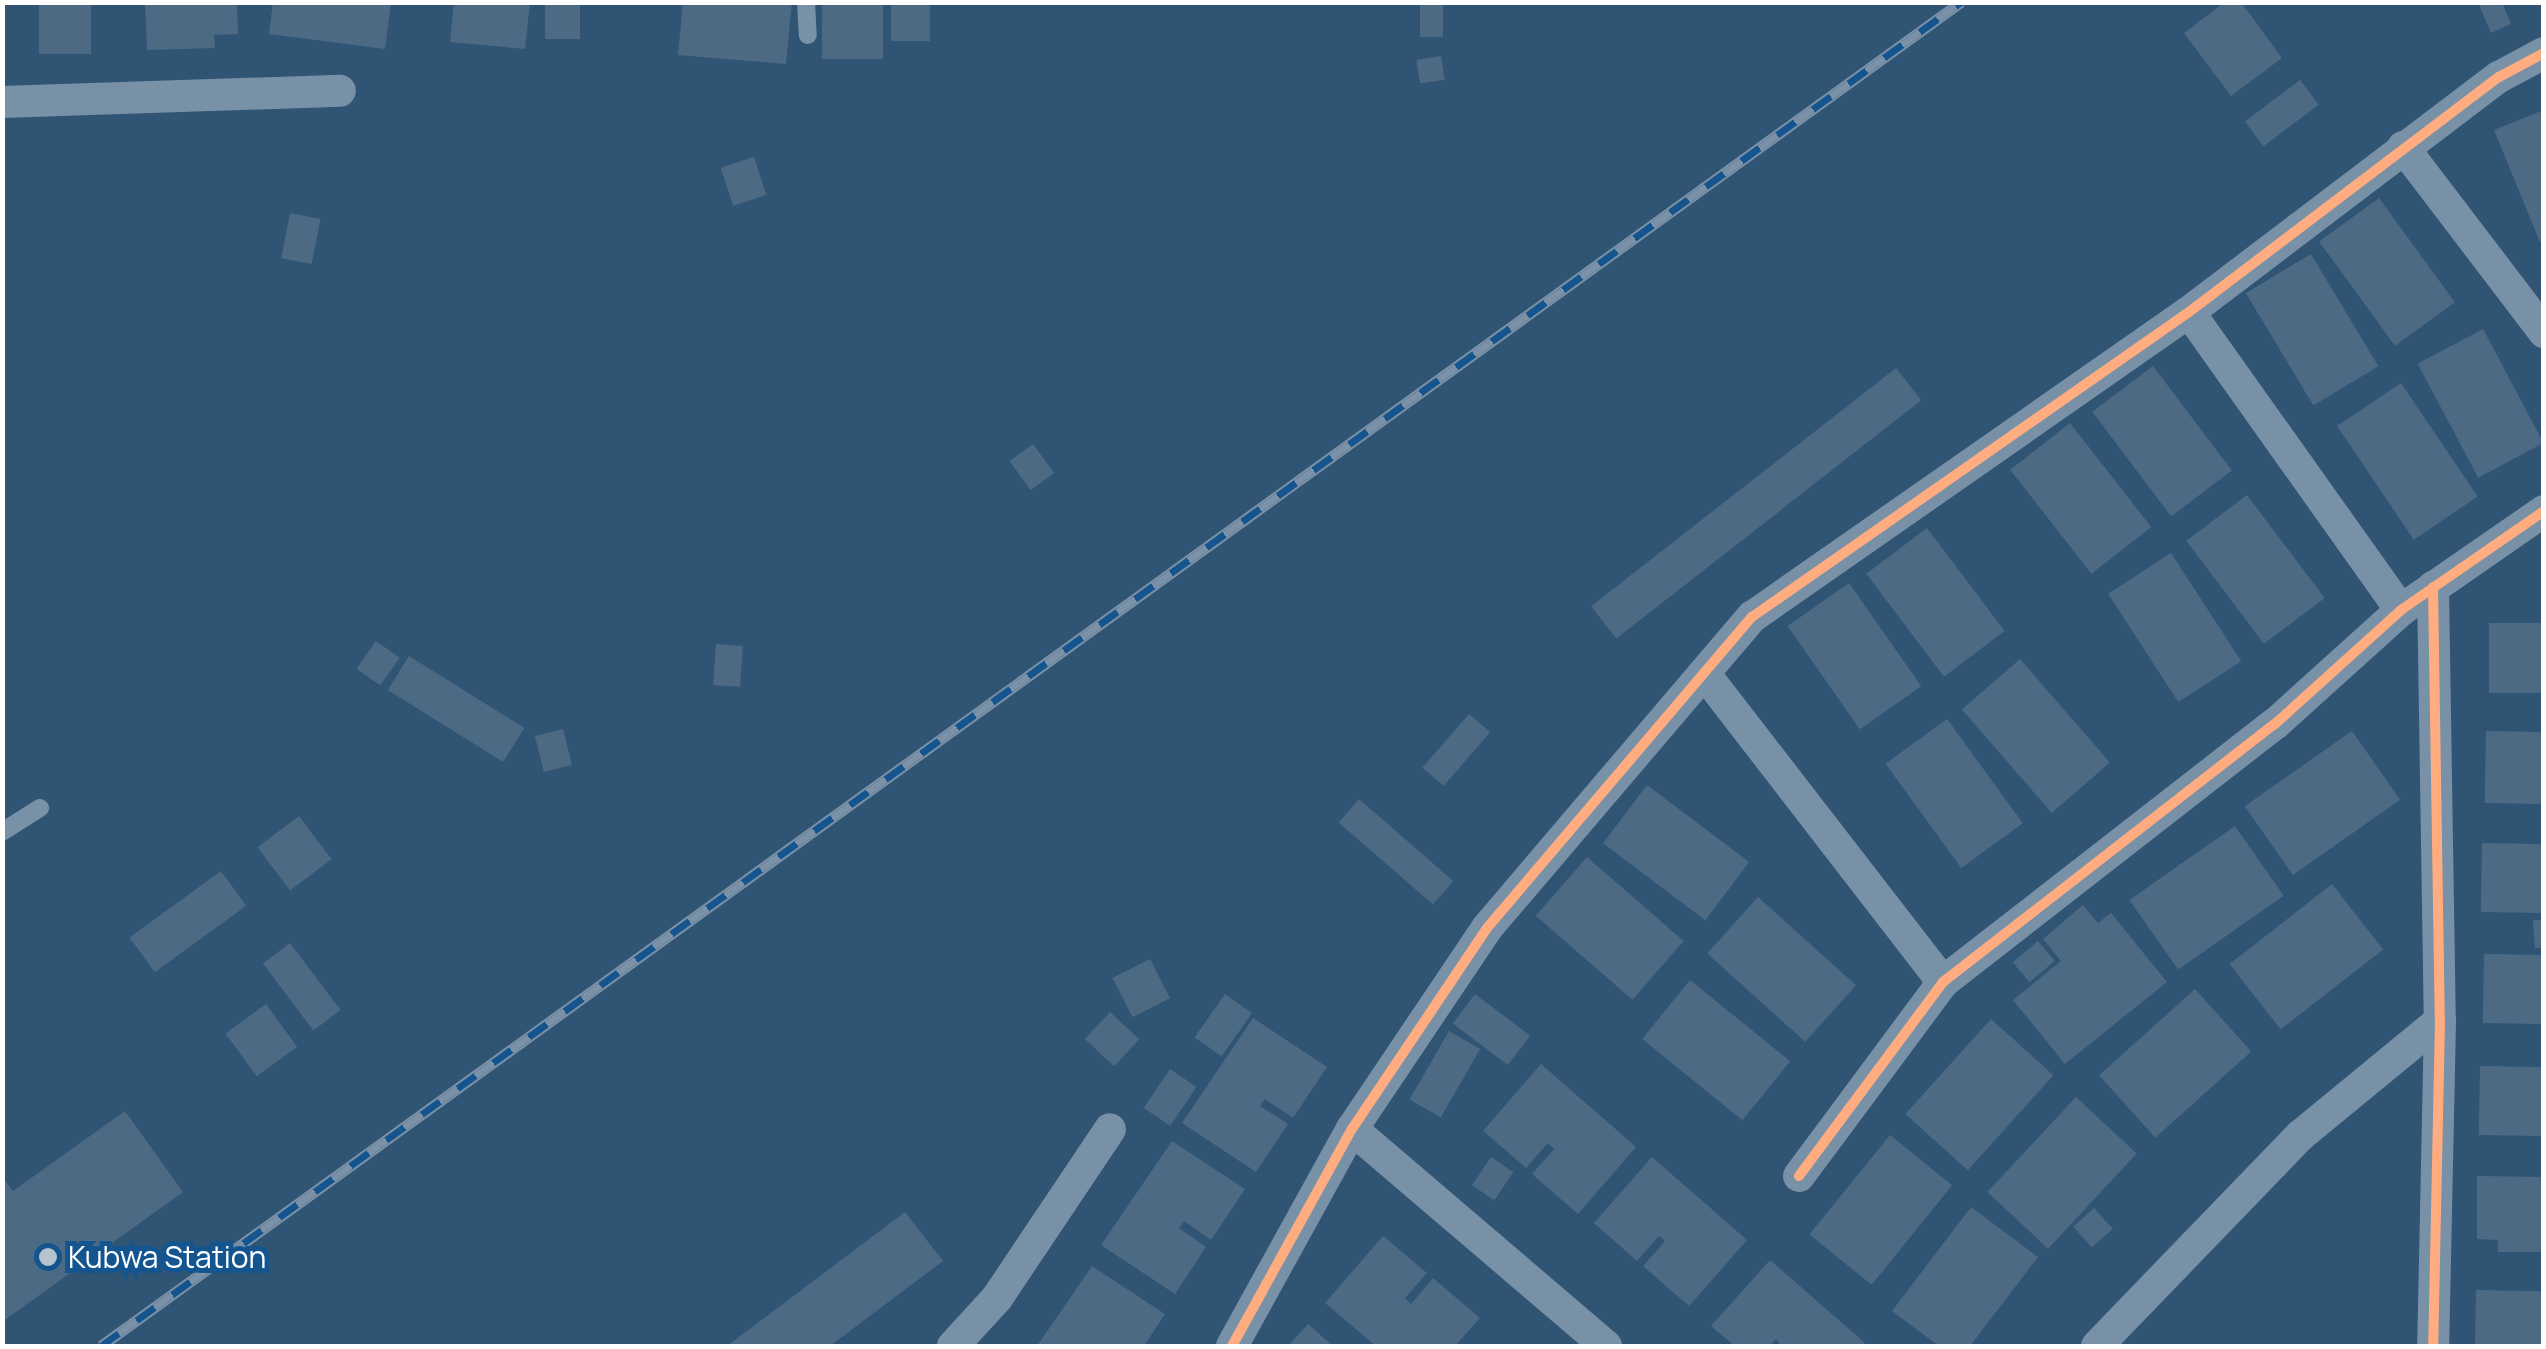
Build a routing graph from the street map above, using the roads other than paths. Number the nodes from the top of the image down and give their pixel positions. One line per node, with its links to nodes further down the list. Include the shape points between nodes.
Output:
1 (806, 2): 2 (lane)
2 (808, 35)
3 (2544, 53): 6 (street)
4 (340, 91): 5 (street)
5 (2, 102)
6 (2403, 147): 7 (street); 8 (street)
7 (2189, 312): 11 (street); 12 (street, via 1752,617)
8 (2544, 332)
9 (2544, 511): 10 (street)
10 (2433, 587): 11 (street); 16 (street)
11 (2401, 610): 15 (street, via 2275,724)
12 (1704, 673): 15 (street); 18 (street, via 1487,928)
13 (40, 808): 14 (lane)
14 (2, 832)
15 (1943, 982): 19 (street)
16 (2440, 1021): 23 (street, via 2301,1134); 24 (street)
17 (1110, 1129): 20 (street, via 997,1298)
18 (1352, 1129): 21 (street); 22 (street)
19 (1799, 1176)
20 (953, 1346)
21 (1232, 1346)
22 (1606, 1346)
23 (2097, 1346)
24 (2434, 1346)

